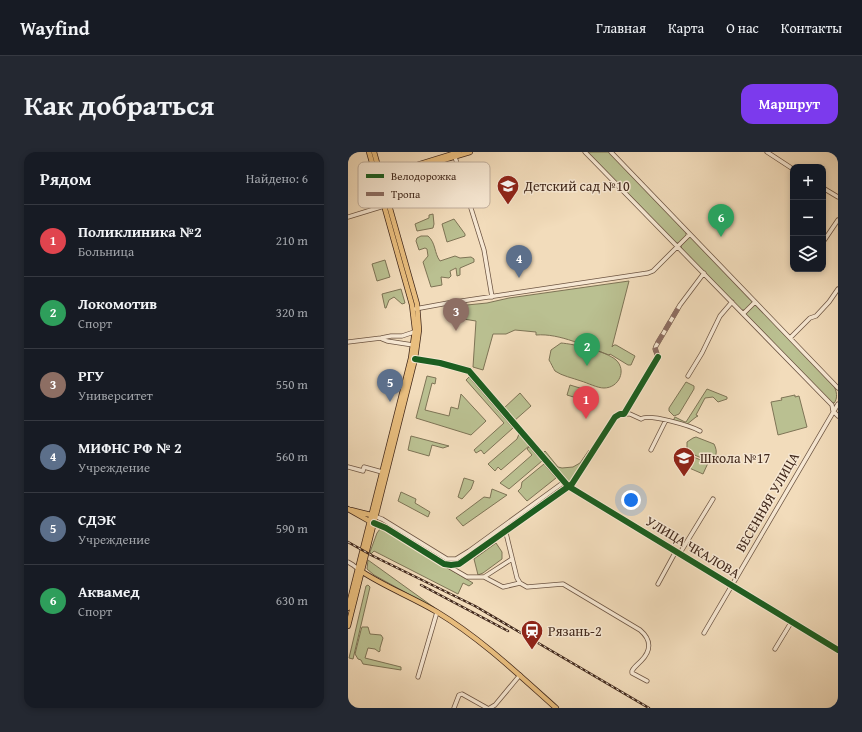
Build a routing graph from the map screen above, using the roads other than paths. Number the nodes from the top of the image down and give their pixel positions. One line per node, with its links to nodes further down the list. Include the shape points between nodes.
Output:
1 (369, 152): 9 (main road)
2 (374, 152): 10 (main road)
3 (459, 152): 11 (main road)
4 (470, 152): 8 (main road)
5 (585, 152): 25 (street)
6 (611, 152): 23 (street)
7 (767, 152): 14 (street)
8 (455, 157): 12 (main road); 13 (street)
9 (372, 162)
10 (376, 162)
11 (428, 162)
12 (437, 162)
13 (457, 162)
14 (790, 167)
15 (826, 190): 16 (street)
16 (838, 197)
17 (377, 208): 21 (street)
18 (385, 208): 31 (main road)
19 (387, 208): 31 (main road)
20 (471, 208): 28 (street, via 484,250)
21 (348, 217)
22 (838, 220): 24 (street)
23 (690, 234): 25 (street); 30 (street)
24 (826, 238)
25 (678, 247): 26 (street); 28 (street, via 648,273)
26 (704, 274): 29 (street); 42 (street, via 680,305 656,347 658,357)
27 (838, 289): 35 (street, via 816,316 810,318)
28 (492, 297): 31 (street)
29 (732, 302): 32 (street); 39 (street, via 720,316)
30 (755, 302): 32 (street); 35 (street)
31 (416, 309): 33 (main road); 38 (main road, via 419,330)
32 (743, 314): 41 (street)
33 (414, 332): 34 (street); 37 (main road)
34 (381, 338): 36 (street); 37 (street)
35 (790, 338): 40 (street)
36 (348, 342)
37 (413, 345): 48 (main road)
38 (415, 359): 49 (street, УЛИЦА ЧКАЛОВА, via 470,372); 53 (main road)
39 (688, 376)
40 (838, 387)
41 (836, 408): 43 (street); 68 (street, ВЕСЕННЯЯ УЛИЦА)
42 (624, 414): 44 (street, via 641,419 649,417); 50 (street, via 615,417 577,477)
43 (838, 416)
44 (666, 420): 45 (street); 46 (street)
45 (700, 431)
46 (651, 450)
47 (348, 467): 48 (street, via 363,471 364,467)
48 (382, 472): 53 (main road)
49 (564, 482): 50 (street, УЛИЦА ЧКАЛОВА); 55 (street)
50 (568, 486): 56 (street); 57 (street, УЛИЦА ЧКАЛОВА)
51 (713, 499): 57 (street)
52 (348, 509): 53 (main road); 54 (main road)
53 (373, 516): 54 (main road); 58 (street, via 447,559)
54 (372, 522): 61 (street); 63 (main road)
55 (503, 526): 56 (street); 58 (street)
56 (506, 530): 59 (street); 62 (street)
57 (678, 552): 67 (street); 68 (street, УЛИЦА ЧКАЛОВА)
58 (456, 559): 62 (street)
59 (512, 559): 65 (street); 66 (street, via 516,578)
60 (348, 562): 63 (street)
61 (444, 564): 62 (street); 64 (street)
62 (456, 564): 64 (street)
63 (360, 570): 69 (main road); 70 (main road); 72 (main road)
64 (459, 572): 65 (street, via 470,578)
65 (484, 577): 66 (street, via 503,587)
66 (520, 583): 78 (street, via 527,586 563,584 640,630 649,641 648,649 632,673)
67 (658, 584)
68 (732, 585): 71 (street, УЛИЦА ЧКАЛОВА); 73 (street, ВЕСЕННЯЯ УЛИЦА)
69 (348, 608)
70 (437, 612): 76 (main road, via 479,641); 77 (street)
71 (792, 621): 74 (street); 75 (street, УЛИЦА ЧКАЛОВА)
72 (348, 626)
73 (704, 633)
74 (775, 649)
75 (838, 650)
76 (520, 675): 80 (street, via 495,705); 81 (main road)
77 (418, 677)
78 (647, 681)
79 (454, 708): 80 (street, via 459,695 462,694)
80 (488, 708)
81 (556, 708)

